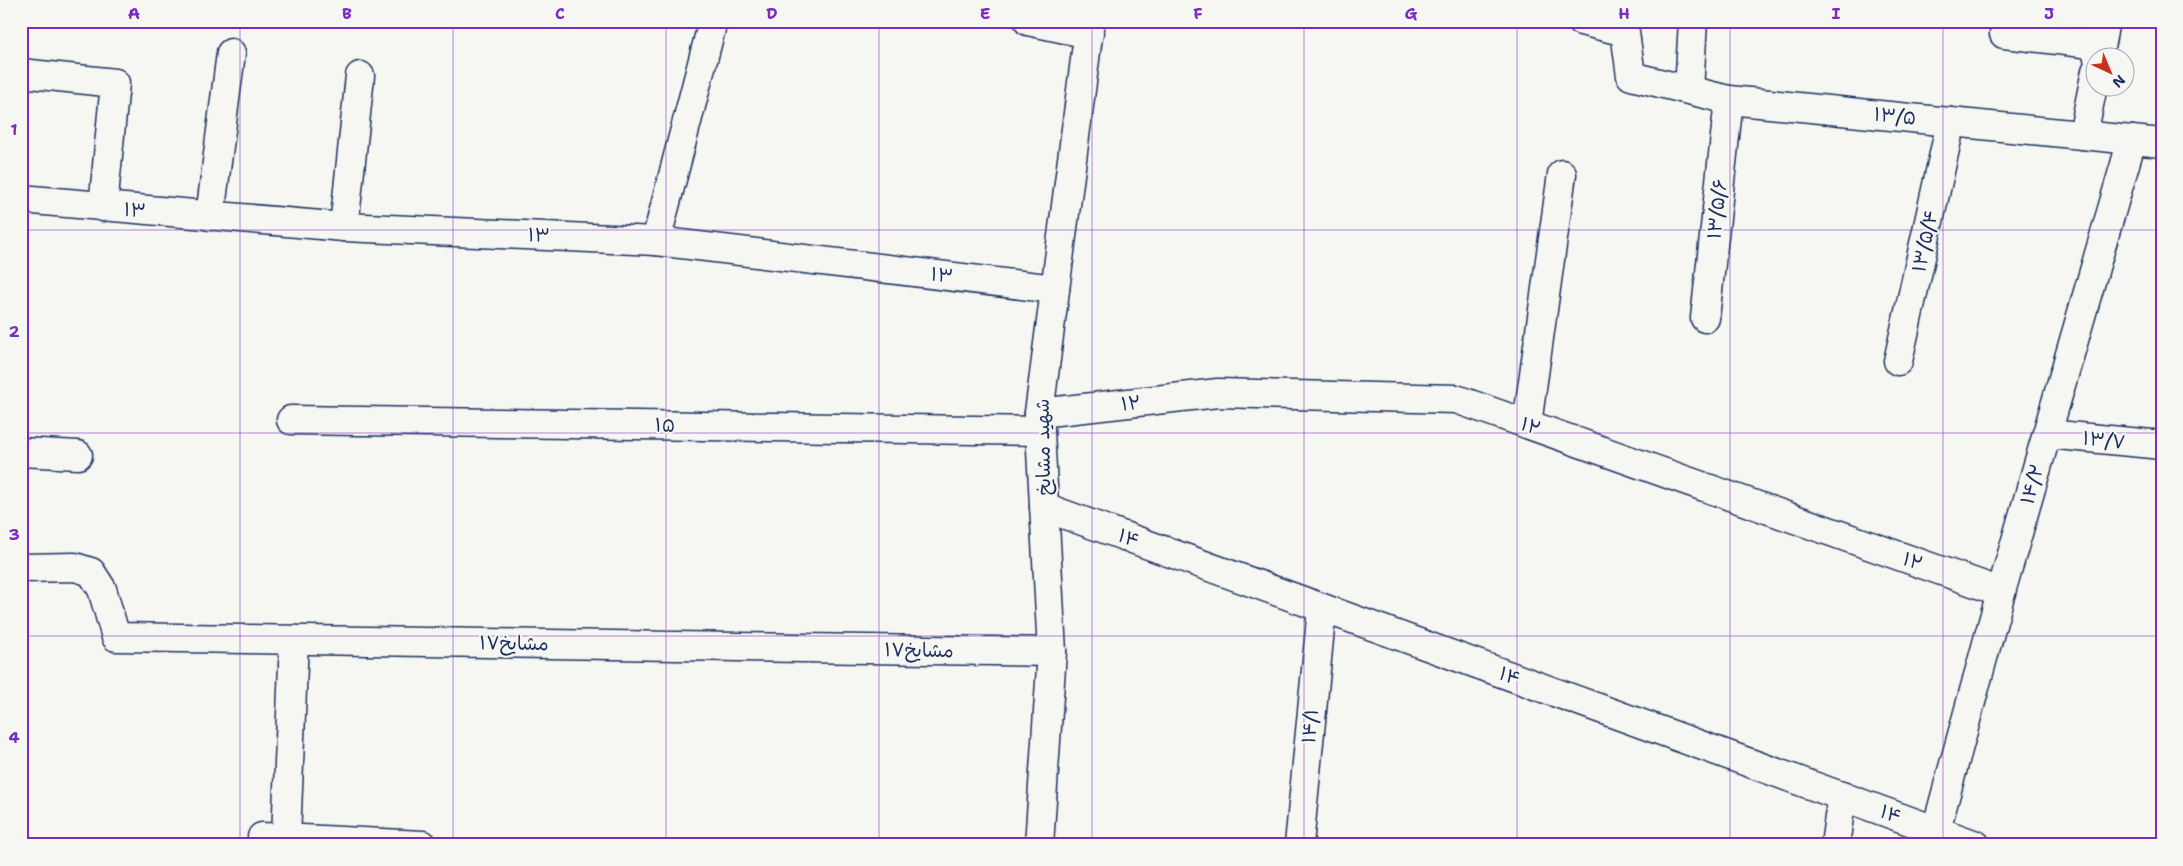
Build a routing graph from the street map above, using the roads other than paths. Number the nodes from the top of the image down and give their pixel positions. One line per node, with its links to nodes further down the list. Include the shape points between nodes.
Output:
1 (713, 21): 23 (street)
2 (1028, 21): 5 (street)
3 (1581, 21): 11 (street, ۱۳/۵, via 1625,32 1631,76)
4 (1693, 21): 11 (street)
5 (1090, 27): 24 (street, شهید مشایخ)
6 (2004, 34): 7 (street)
7 (2094, 48)
8 (230, 53): 21 (street)
9 (21, 73): 20 (street, via 115,83)
10 (360, 76): 22 (street)
11 (1689, 90): 13 (street, ۱۳/۵)
12 (2090, 98): 15 (street)
13 (1729, 100): 14 (street, ۱۳/۵); 25 (street, ۱۳/۵/۶)
14 (1951, 122): 15 (street, ۱۳/۵); 26 (street, ۱۳/۵/۴)
15 (2083, 135): 16 (street, ۱۳/۵)
16 (2132, 140): 17 (street, ۱۳/۵); 30 (street, ۱۴/۲)
17 (2162, 143)
18 (1562, 174): 29 (street)
19 (21, 199): 20 (street, ۱۳)
20 (103, 207): 21 (street, ۱۳)
21 (210, 216): 22 (street, ۱۳)
22 (344, 227): 23 (street, ۱۳)
23 (656, 241): 24 (street, ۱۳)
24 (1055, 289): 28 (street, شهید مشایخ)
25 (1705, 318)
26 (1898, 361)
27 (291, 420): 28 (street, ۱۵)
28 (1039, 422): 29 (street, ۱۲, via 1218,393 1456,399); 34 (street, شهید مشایخ)
29 (1527, 424): 36 (street, ۱۲)
30 (2046, 434): 31 (street, ۱۳/۷); 36 (street, ۱۴/۲)
31 (2162, 445)
32 (21, 452): 33 (street)
33 (78, 456)
34 (1044, 507): 37 (street, ۱۴); 39 (street, شهید مشایخ)
35 (21, 568): 38 (street, ۱۷مشایخ, via 75,567 91,572 102,590 116,637)
36 (2001, 592): 41 (street, ۱۴/۲)
37 (1322, 608): 40 (street, ۱۴); 44 (street, ۱۴/۱)
38 (294, 640): 39 (street, ۱۷مشایخ); 42 (street, via 274,838)
39 (1052, 652): 43 (street, شهید مشایخ)
40 (1842, 796): 41 (street, ۱۴); 45 (street)
41 (1936, 830): 46 (street, ۱۴)
42 (423, 845)
43 (1039, 845)
44 (1299, 845)
45 (1835, 845)
46 (1976, 845)

